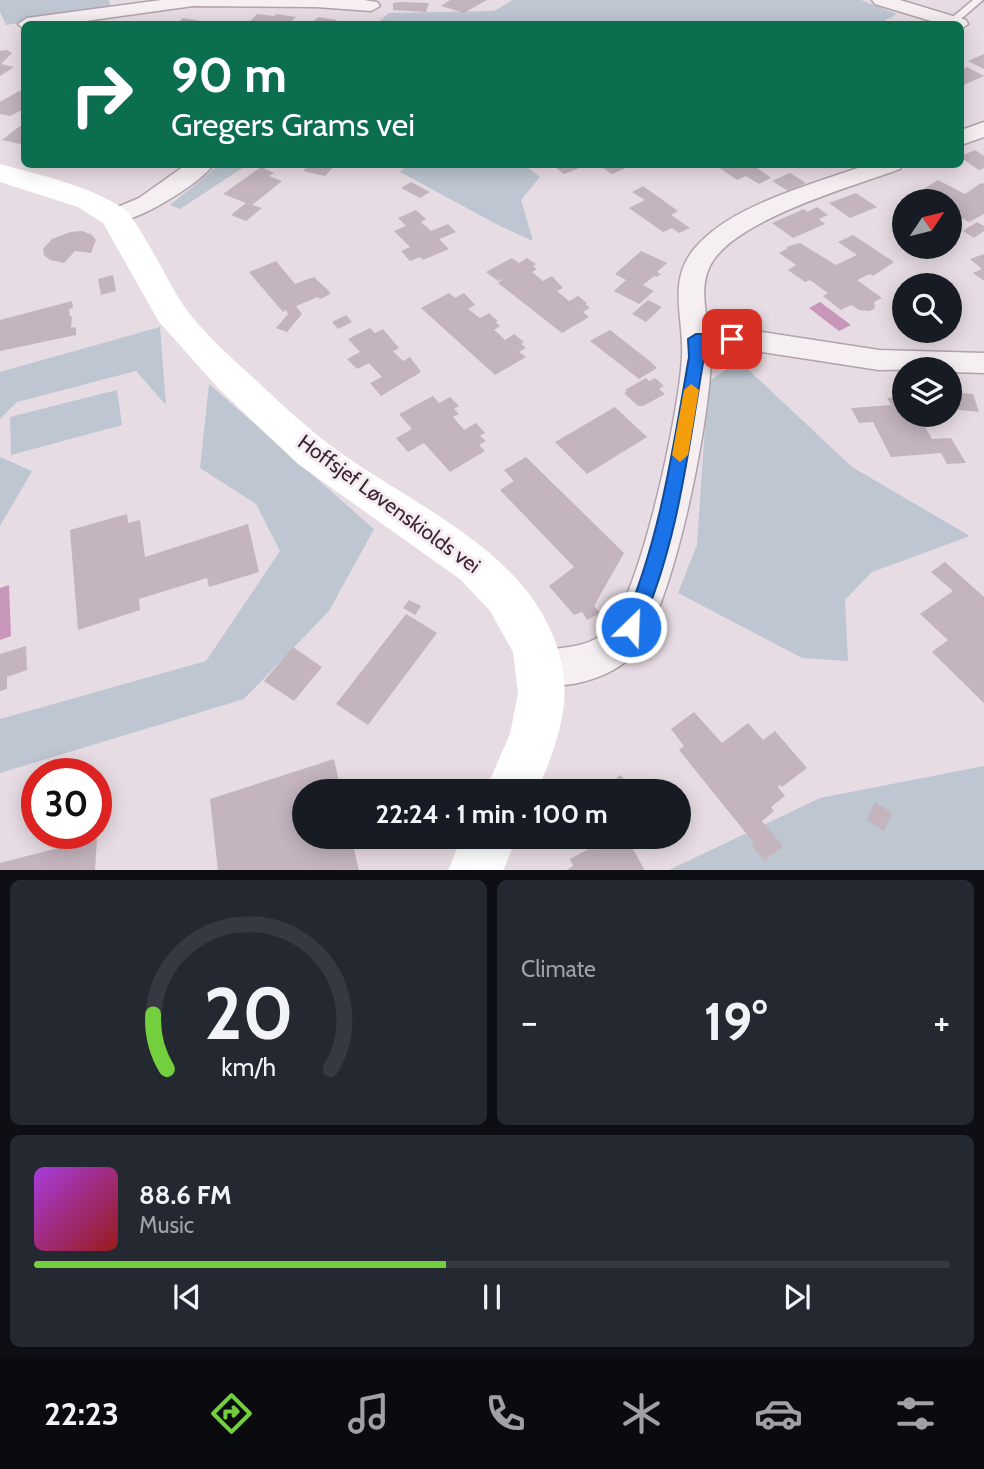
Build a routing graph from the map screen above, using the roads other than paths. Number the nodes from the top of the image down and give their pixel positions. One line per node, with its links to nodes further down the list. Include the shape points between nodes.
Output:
1 (881, 0): 8 (street)
2 (978, 0): 9 (lane)
3 (278, 1): 4 (street); 6 (street, via 182,2)
4 (316, 1): 5 (street)
5 (374, 3): 7 (street)
6 (50, 21)
7 (364, 21)
8 (949, 21)
9 (964, 22)
10 (984, 129): 11 (street)
11 (964, 137)
12 (197, 168): 15 (street, via 148,203)
13 (882, 168): 16 (street, via 745,221 715,242 692,276 690,306)
14 (0, 173): 15 (street, via 88,201)
15 (115, 217): 18 (street, Hoffsjef Løvenskiolds vei, via 171,314 194,340 313,453 498,586 516,608)
16 (696, 339): 17 (street, via 756,341 879,360); 18 (street, via 697,357 669,512 640,609 621,642 605,654 568,667)
17 (984, 363)
18 (541, 668): 19 (street, Hoffsjef Løvenskiolds vei, via 540,716)
19 (516, 779)
20 (484, 849): 21 (street)
21 (475, 870)

